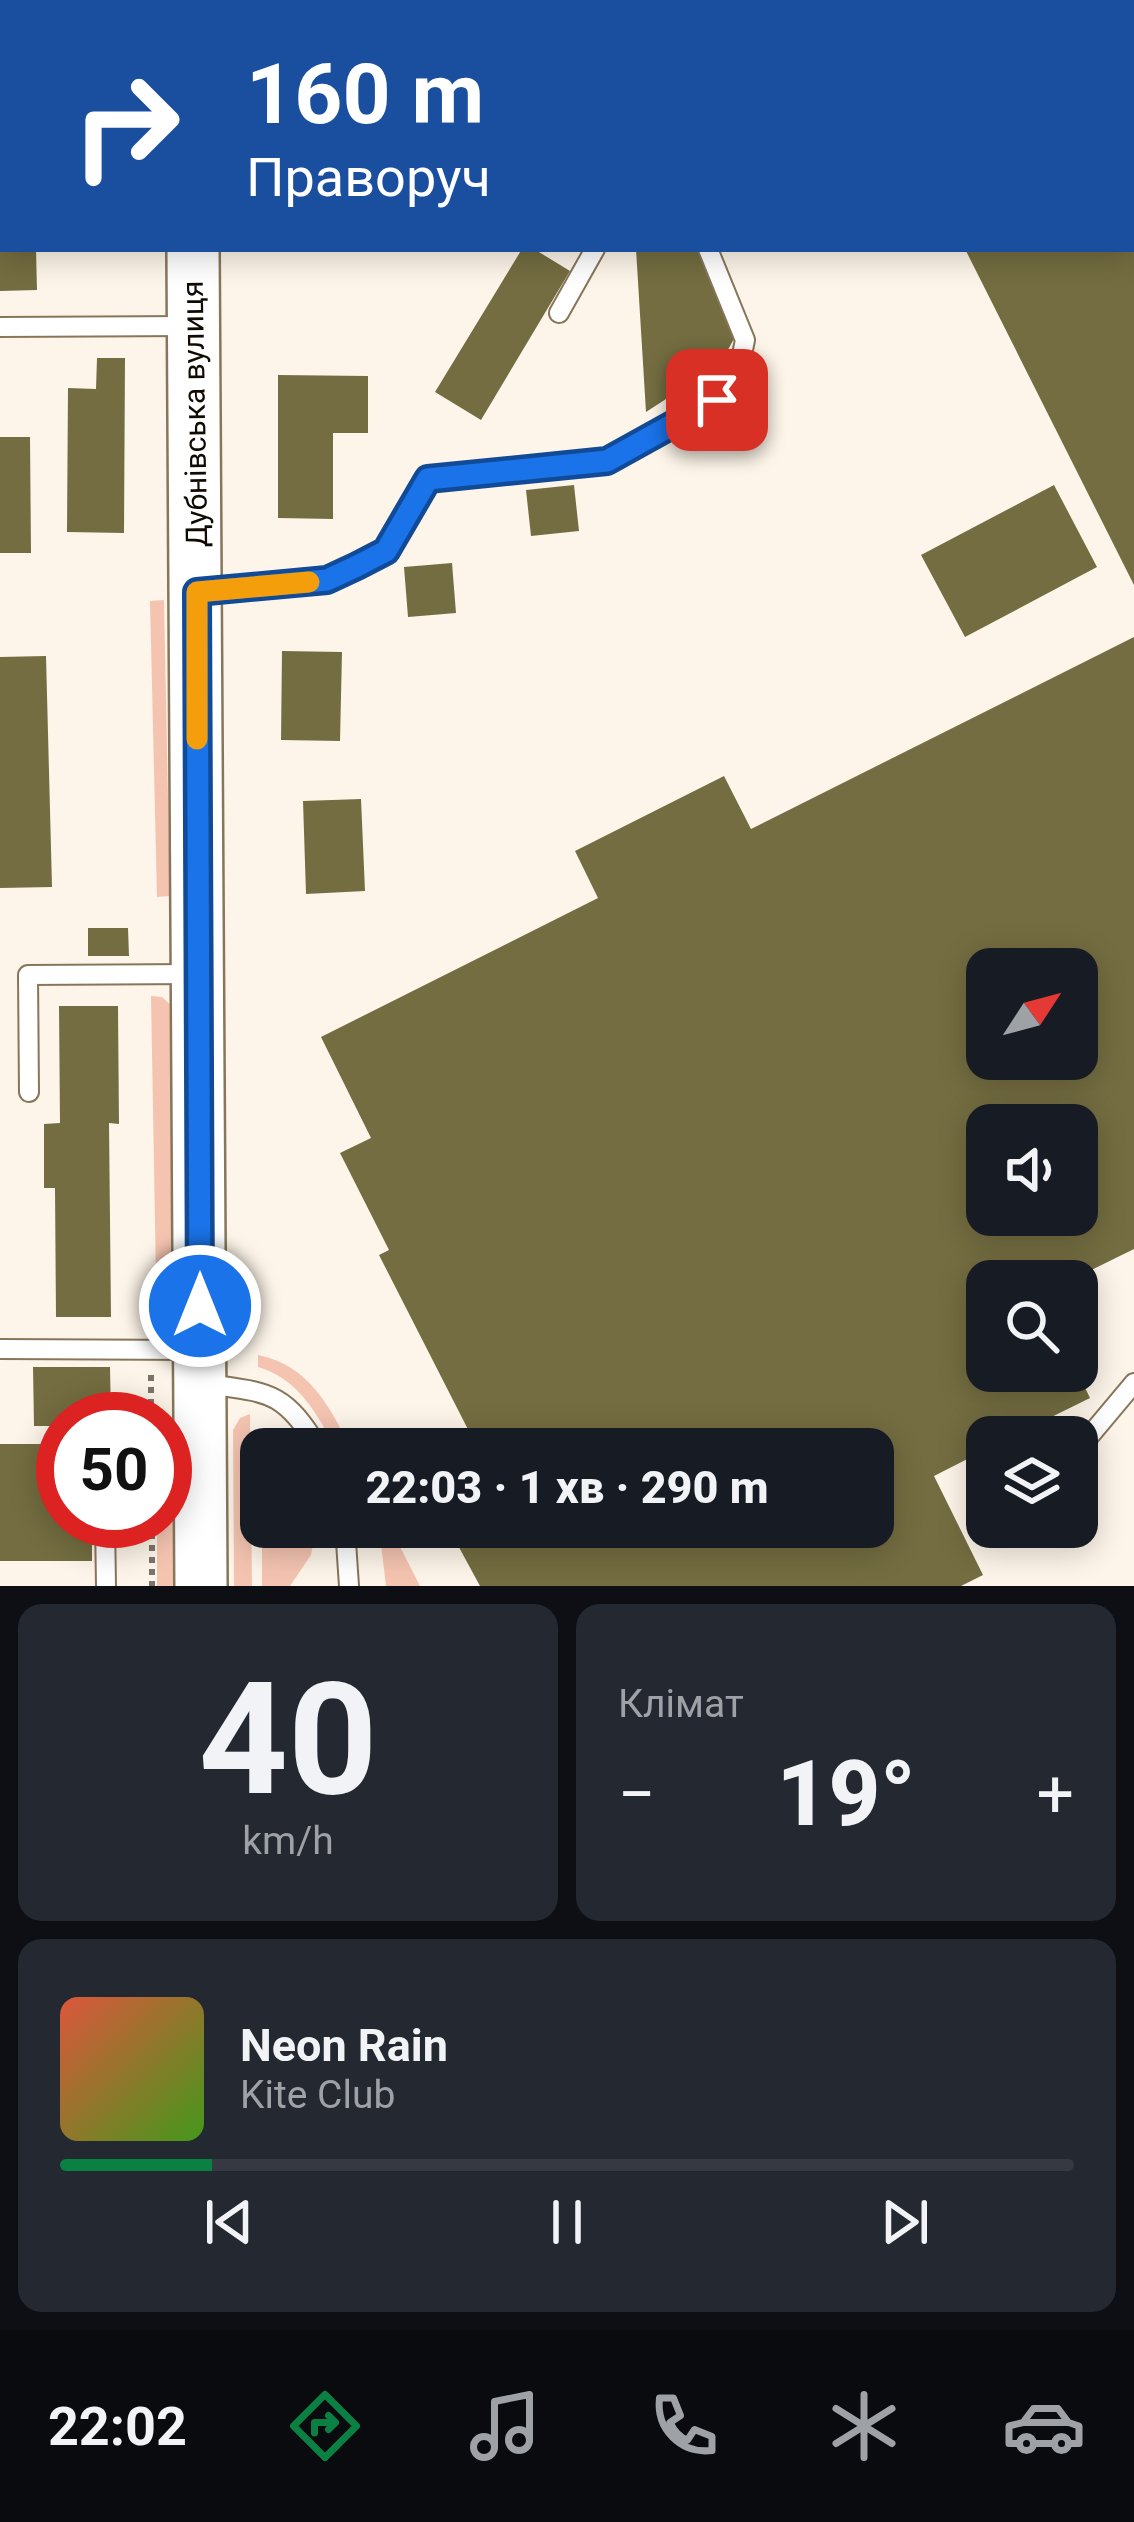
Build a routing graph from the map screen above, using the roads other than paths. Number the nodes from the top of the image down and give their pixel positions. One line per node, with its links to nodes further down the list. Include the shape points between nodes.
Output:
1 (193, 252): 5 (main road, Дубнівська вулиця)
2 (593, 252): 4 (lane)
3 (709, 252): 7 (lane, via 745,340 738,374 717,400 607,461 428,479 386,551 327,580)
4 (560, 313)
5 (194, 326): 6 (lane); 7 (main road, Дубнівська вулиця)
6 (0, 327)
7 (197, 592): 8 (main road, Дубнівська вулиця)
8 (198, 974): 9 (lane, via 28,974); 11 (main road, Дубнівська вулиця)
9 (29, 1092)
10 (0, 1349): 11 (lane)
11 (184, 1361): 14 (lane, via 272,1394); 18 (main road, Дубнівська вулиця)
12 (1134, 1383): 13 (lane)
13 (1098, 1425)
14 (306, 1428)
15 (105, 1548): 17 (lane)
16 (346, 1548): 19 (lane)
17 (106, 1586)
18 (201, 1586)
19 (349, 1586)

